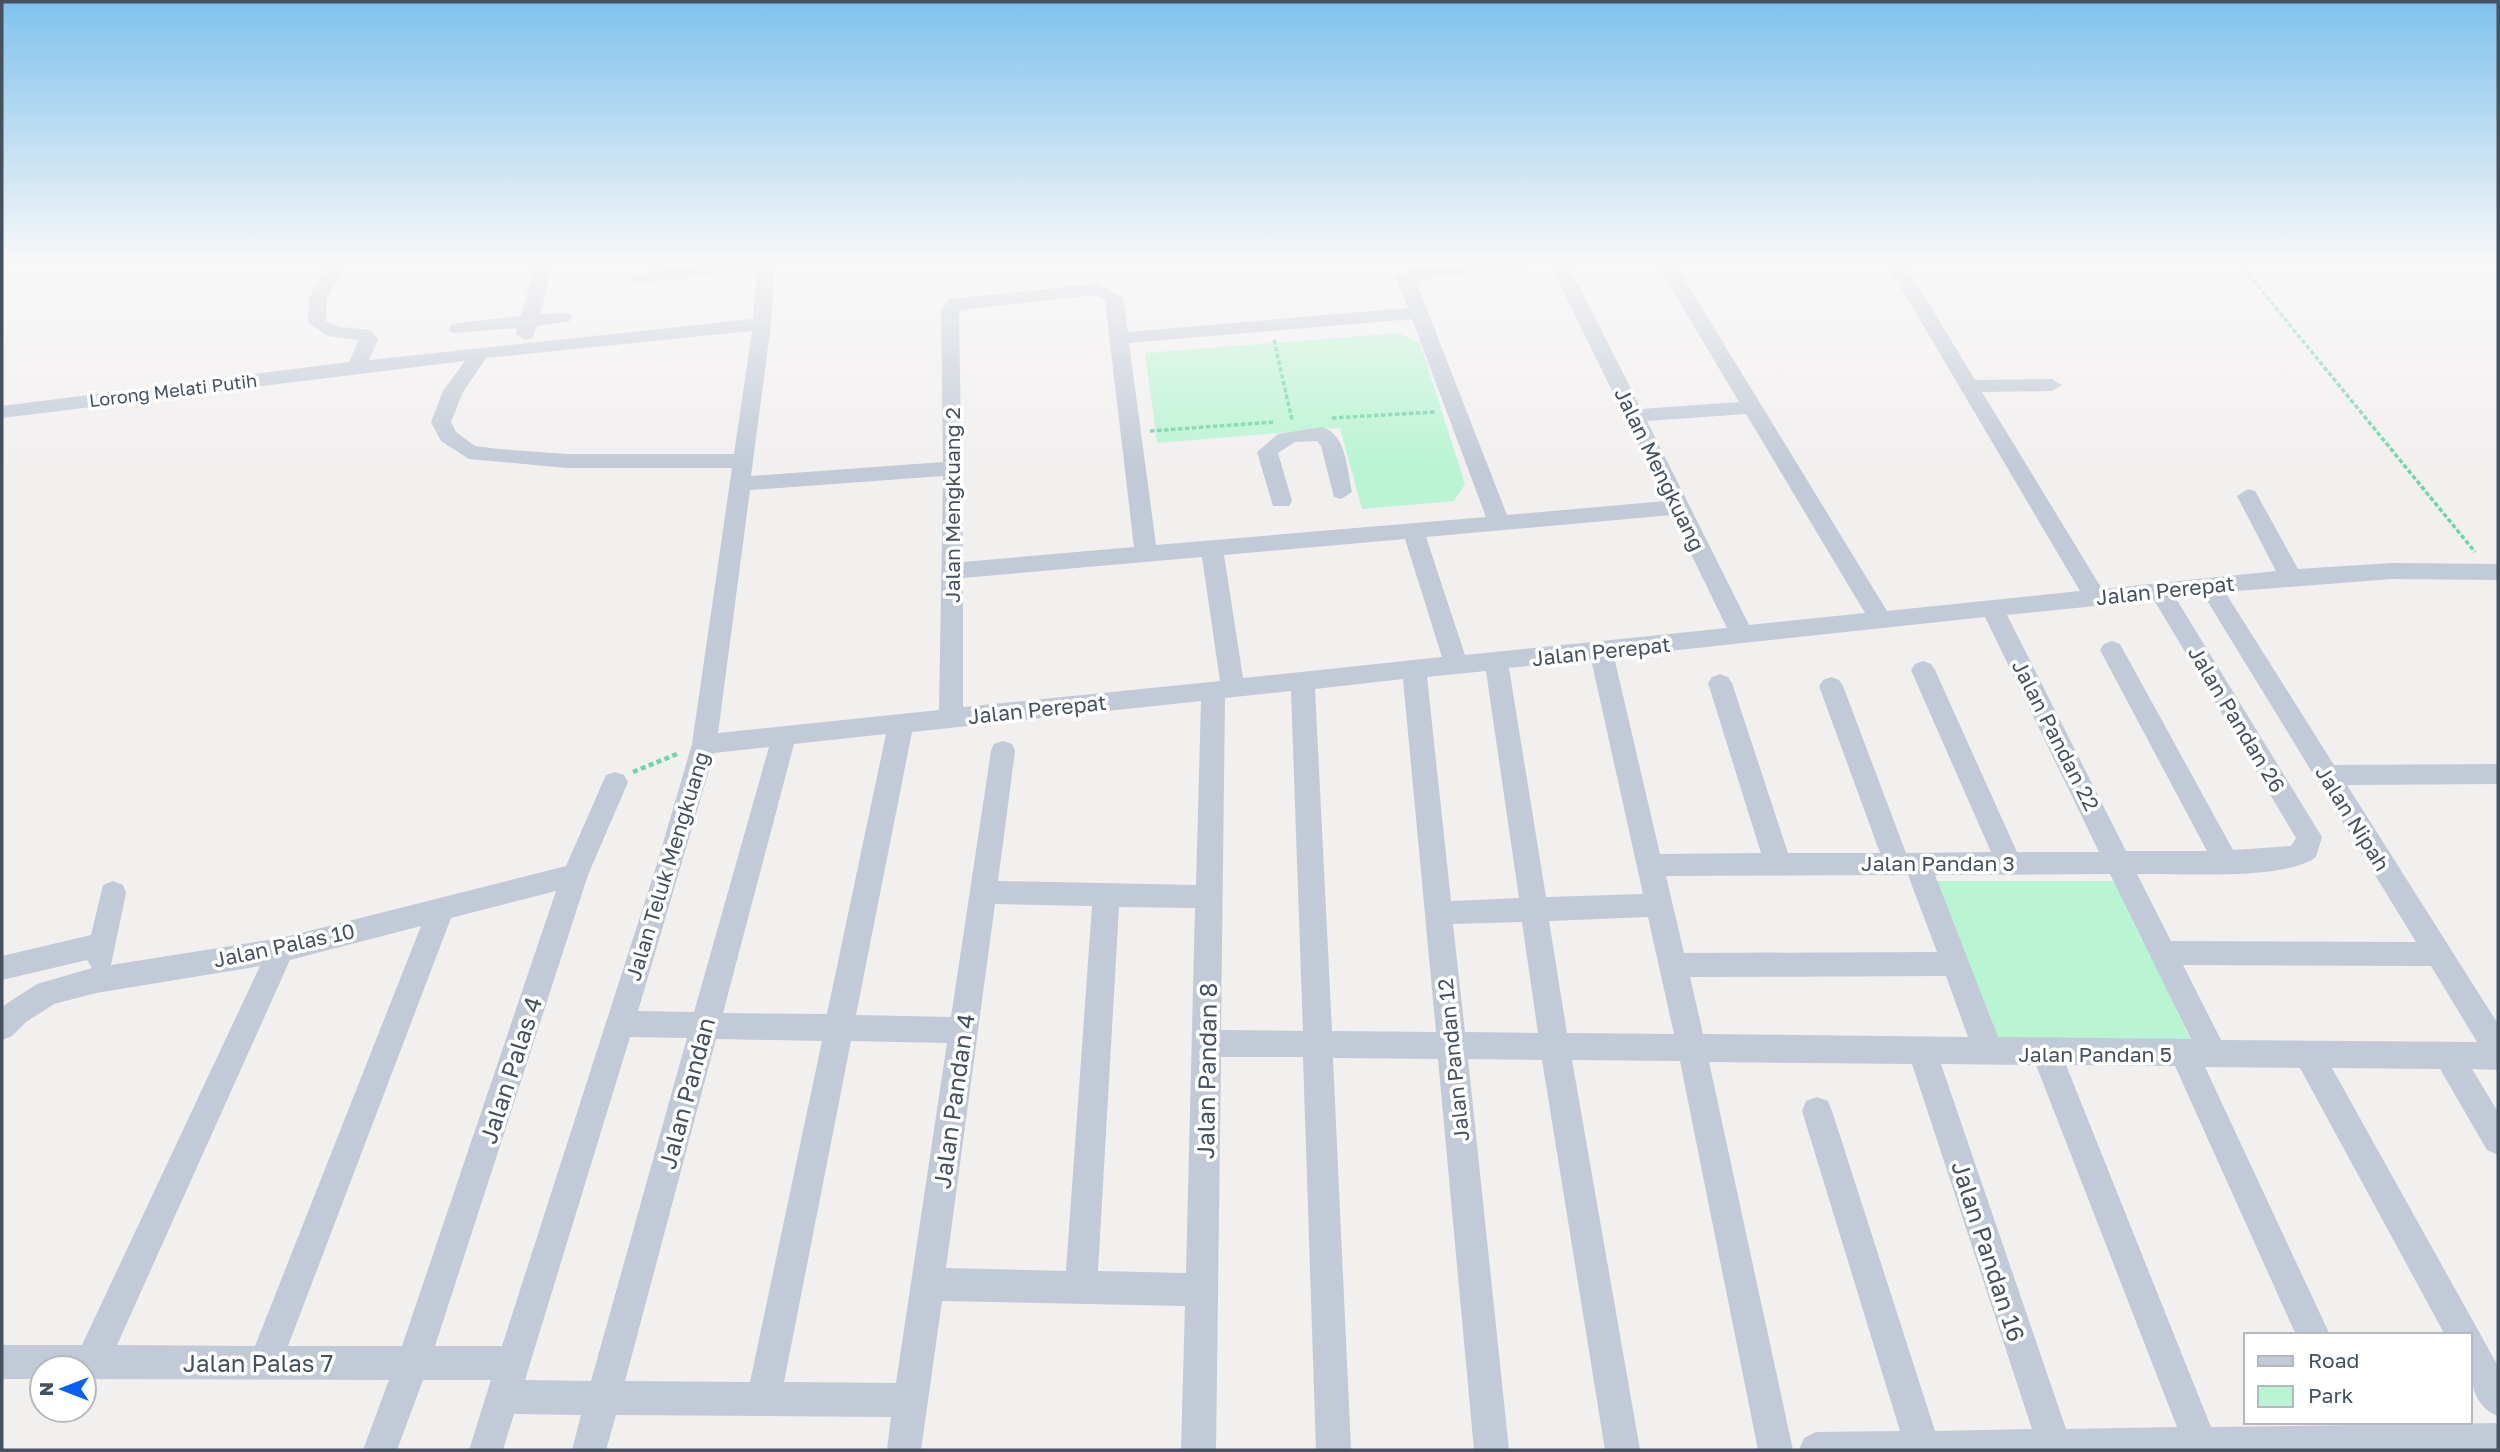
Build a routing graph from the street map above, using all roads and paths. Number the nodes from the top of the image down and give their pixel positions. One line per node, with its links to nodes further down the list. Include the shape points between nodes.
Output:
1 (330, 332): 17 (street, via 364,334 369,340)
2 (526, 332): 15 (street)
3 (692, 332): 15 (street, Lorong Melati Putih)
4 (761, 332): 29 (street, Jalan Teluk Mengkuang)
5 (950, 332): 28 (street, Jalan Mengkuang 2)
6 (1120, 332): 14 (street, Jalan Mengkuang 2)
7 (1198, 332): 14 (street)
8 (1271, 332): 26 (path)
9 (1426, 332): 21 (street)
10 (1592, 332): 23 (street, Jalan Mengkuang)
11 (1707, 332): 20 (street)
12 (1936, 332): 19 (street)
13 (2296, 332): 39 (path)
14 (1121, 338): 27 (street)
15 (520, 351): 16 (street, Lorong Melati Putih)
16 (479, 355): 17 (street, Lorong Melati Putih); 29 (street, via 453,391 441,422 447,436 469,452)
17 (356, 368): 22 (street, Lorong Melati Putih)
18 (2052, 385): 19 (street)
19 (1968, 386): 43 (street)
20 (1752, 407): 23 (street); 45 (street)
21 (1456, 411): 24 (path); 34 (street)
22 (2, 412)
23 (1634, 416): 33 (street, Jalan Mengkuang)
24 (1319, 419)
25 (1306, 420): 26 (path)
26 (1292, 421): 27 (path)
27 (1132, 432): 37 (street)
28 (953, 468): 29 (street); 38 (street, Jalan Mengkuang 2)
29 (742, 473): 60 (street, Jalan Teluk Mengkuang)
30 (1341, 492): 32 (street, via 1331,444 1322,434 1295,434 1278,439 1266,452)
31 (2248, 496): 40 (street)
32 (1281, 501)
33 (1679, 507): 34 (street); 46 (street, Jalan Mengkuang)
34 (1499, 523): 35 (street)
35 (1413, 530): 36 (street); 50 (street)
36 (1212, 548): 37 (street); 56 (street, Jalan Pandan 8)
37 (1146, 554): 38 (street)
38 (952, 571): 57 (street, Jalan Mengkuang 2)
39 (2495, 572): 40 (street, Jalan Perepat, via 2392,571)
40 (2291, 577): 41 (street, Jalan Perepat)
41 (2209, 585): 42 (street, Jalan Perepat); 63 (street, Jalan Nipah)
42 (2160, 591): 43 (street, Jalan Perepat); 65 (street, Jalan Pandan 26, via 2308,837)
43 (2095, 597): 44 (street, Jalan Perepat)
44 (1992, 609): 45 (street, Jalan Perepat); 66 (street, Jalan Pandan 22)
45 (1881, 621): 46 (street, Jalan Perepat)
46 (1743, 636): 48 (street, Jalan Perepat)
47 (2112, 650): 67 (street)
48 (1601, 651): 49 (street, Jalan Perepat); 71 (street)
49 (1496, 662): 50 (street, Jalan Perepat); 79 (street)
50 (1457, 666): 51 (street, Jalan Perepat)
51 (1414, 670): 53 (street, Jalan Perepat); 80 (street, Jalan Pandan 12)
52 (1923, 670): 69 (street)
53 (1303, 682): 56 (street, Jalan Perepat); 95 (street)
54 (1720, 683): 70 (street)
55 (1831, 686): 68 (street)
56 (1223, 690): 57 (street, Jalan Perepat); 76 (street, Jalan Pandan 8)
57 (951, 718): 58 (street, Jalan Perepat)
58 (901, 723): 59 (street, Jalan Perepat); 92 (street)
59 (784, 736): 60 (street, Jalan Perepat); 90 (street, Jalan Pandan)
60 (704, 744): 64 (path, via 641,767); 89 (street, Jalan Teluk Mengkuang)
61 (1003, 751): 73 (street, Jalan Pandan 4)
62 (2498, 774): 63 (street)
63 (2327, 775): 84 (street, Jalan Nipah)
64 (615, 782): 72 (street, Jalan Palas 4)
65 (2307, 849): 67 (street, Jalan Pandan 3, via 2296,857)
66 (2120, 862): 67 (street, Jalan Pandan 3); 69 (street, Jalan Pandan 3); 83 (street, Jalan Pandan 22)
67 (2226, 862)
68 (1907, 863): 69 (street, Jalan Pandan 3); 70 (street, Jalan Pandan 3); 85 (street)
69 (2009, 863)
70 (1778, 864): 71 (street, Jalan Pandan 3)
71 (1651, 865): 77 (street)
72 (575, 875): 78 (street, Jalan Palas 10); 120 (street, Jalan Palas 4)
73 (983, 892): 75 (street); 93 (street, Jalan Pandan 4)
74 (113, 893): 81 (street)
75 (1106, 895): 76 (street); 110 (street)
76 (1209, 897): 94 (street, Jalan Pandan 8)
77 (1660, 905): 79 (street); 86 (street)
78 (442, 907): 82 (street, Jalan Palas 10); 119 (street)
79 (1534, 909): 80 (street); 97 (street)
80 (1438, 912): 96 (street, Jalan Pandan 12)
81 (103, 944): 87 (street); 88 (street)
82 (281, 950): 88 (street, Jalan Palas 10); 115 (street)
83 (2164, 953): 84 (street); 103 (street, Jalan Pandan 22)
84 (2438, 954): 99 (street, Jalan Nipah)
85 (1956, 964): 86 (street); 101 (street)
86 (1673, 965): 98 (street)
87 (2, 968)
88 (96, 980): 91 (street, Jalan Palas 10, via 47,993)
89 (620, 1024): 90 (street); 121 (street, Jalan Teluk Mengkuang)
90 (704, 1026): 92 (street); 123 (street, Jalan Pandan)
91 (2, 1027)
92 (839, 1028): 93 (street); 124 (street)
93 (964, 1030): 109 (street, Jalan Pandan 4)
94 (1206, 1043): 95 (street, Jalan Pandan 5); 111 (street, Jalan Pandan 8)
95 (1318, 1045): 96 (street, Jalan Pandan 5); 137 (street)
96 (1451, 1046): 97 (street, Jalan Pandan 5); 138 (street, Jalan Pandan 12)
97 (1555, 1048): 98 (street, Jalan Pandan 5); 139 (street)
98 (1692, 1050): 100 (street, Jalan Pandan 5); 140 (street)
99 (2498, 1050)
100 (1923, 1053): 101 (street, Jalan Pandan 5); 131 (street, Jalan Pandan 16)
101 (1989, 1053): 102 (street, Jalan Pandan 5)
102 (2046, 1054): 103 (street, Jalan Pandan 5); 129 (street)
103 (2198, 1054): 104 (street, Jalan Pandan 5); 112 (street, Jalan Pandan 22)
104 (2309, 1055): 105 (street, Jalan Pandan 5); 113 (street)
105 (2448, 1056): 106 (street, Jalan Pandan 5); 108 (street)
106 (2498, 1056)
107 (1817, 1111): 130 (street)
108 (2498, 1140)
109 (927, 1284): 110 (street); 126 (street, Jalan Pandan 4)
110 (1081, 1287): 111 (street)
111 (1202, 1290): 136 (street, Jalan Pandan 8)
112 (2312, 1333)
113 (2462, 1333)
114 (2472, 1353): 125 (street)
115 (96, 1354)
116 (2, 1362): 117 (street, Jalan Palas 7)
117 (28, 1362)
118 (98, 1362): 119 (street, Jalan Palas 7)
119 (265, 1362): 120 (street, Jalan Palas 7)
120 (413, 1362): 121 (street, Jalan Palas 7); 132 (street, Jalan Palas 4)
121 (514, 1363): 122 (street, Jalan Teluk Mengkuang)
122 (503, 1396): 123 (street); 133 (street, Jalan Teluk Mengkuang)
123 (603, 1397): 124 (street); 134 (street, Jalan Pandan)
124 (763, 1399): 126 (street)
125 (2498, 1399)
126 (911, 1400): 135 (street, Jalan Pandan 4)
127 (2361, 1438): 128 (street); 129 (street)
128 (2498, 1440)
129 (2202, 1447): 131 (street)
130 (1923, 1449): 131 (street); 141 (street)
131 (2055, 1449)
132 (380, 1450)
133 (486, 1450)
134 (589, 1450)
135 (904, 1450)
136 (1199, 1450)
137 (1334, 1450)
138 (1492, 1450)
139 (1623, 1450)
140 (1776, 1450)
141 (1816, 1450)

